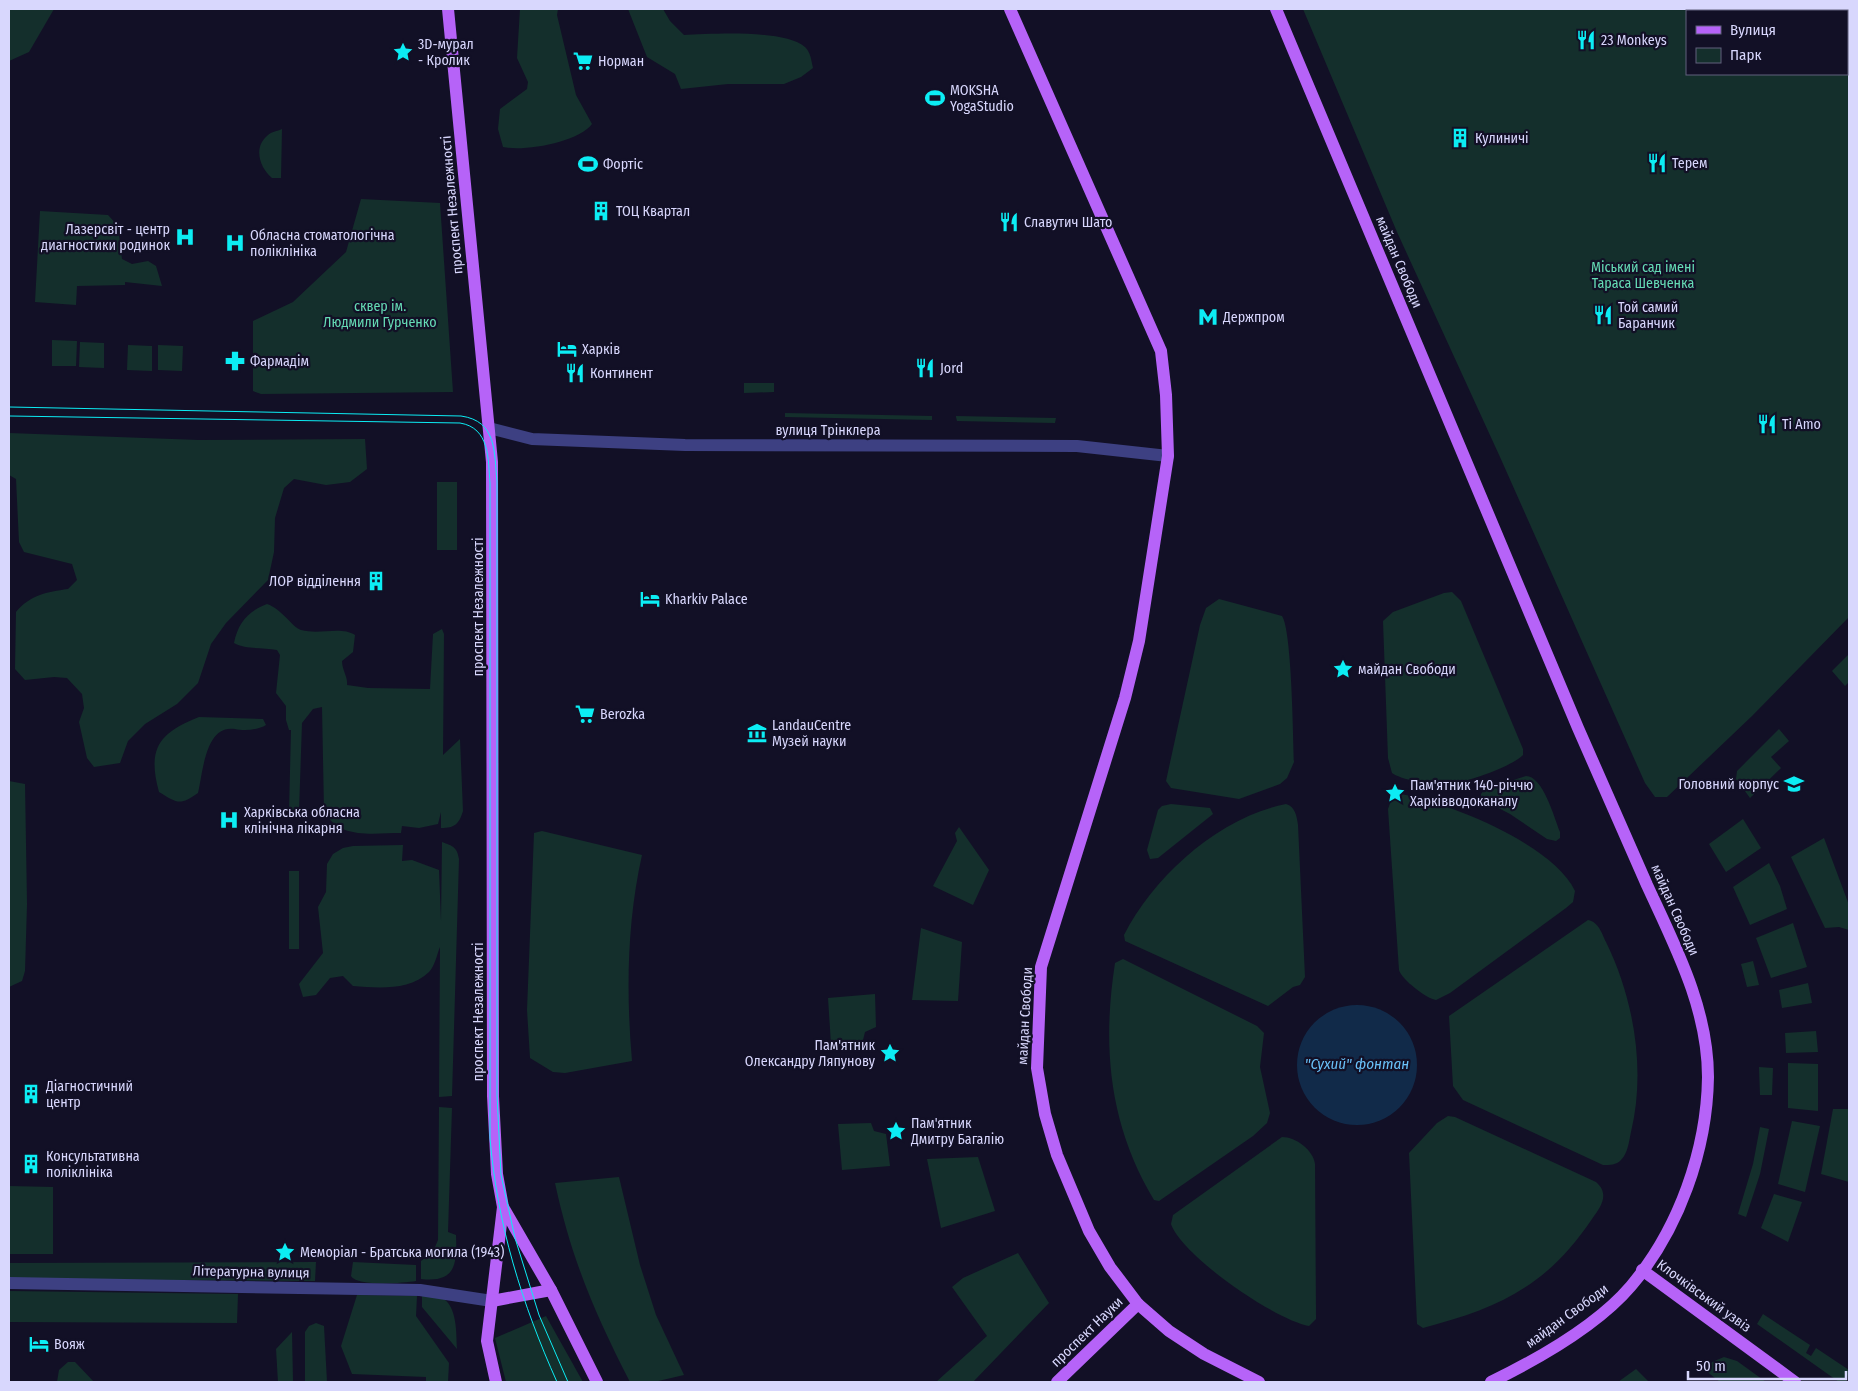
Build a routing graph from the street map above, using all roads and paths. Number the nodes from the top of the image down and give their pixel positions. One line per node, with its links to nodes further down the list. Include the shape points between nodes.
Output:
1 (448, 9): 4 (main road, проспект Незалежності)
2 (1010, 9): 5 (main road, майдан Свободи, via 1161,351)
3 (1276, 9): 7 (main road, майдан Свободи, via 1578,728 1689,979 1705,1037 1708,1077 1704,1120 1681,1204)
4 (488, 428): 5 (street, вулиця Трінклера, via 532,439 686,445 1077,446); 6 (main road, проспект Незалежності, via 492,462 493,572 493,1096 497,1174)
5 (1168, 456): 11 (main road, майдан Свободи, via 1139,641 1125,698 1041,967 1038,1018 1037,1068 1045,1114 1057,1155 1090,1231 1110,1267)
6 (503, 1207): 9 (main road, проспект Незалежності); 10 (main road, проспект Незалежності)
7 (1642, 1270): 16 (main road, майдан Свободи, via 1625,1292 1595,1318 1540,1356); 17 (main road, Клочківський узвіз)
8 (9, 1283): 10 (street, Літературна вулиця, via 420,1290)
9 (551, 1290): 10 (main road); 13 (main road, проспект Незалежності)
10 (492, 1301): 12 (main road, проспект Незалежності, via 488,1341)
11 (1138, 1304): 14 (main road, проспект Науки); 15 (main road, майдан Свободи, via 1169,1331 1204,1354)
12 (496, 1382)
13 (597, 1382)
14 (1057, 1382)
15 (1259, 1382)
16 (1491, 1382)
17 (1795, 1382)

